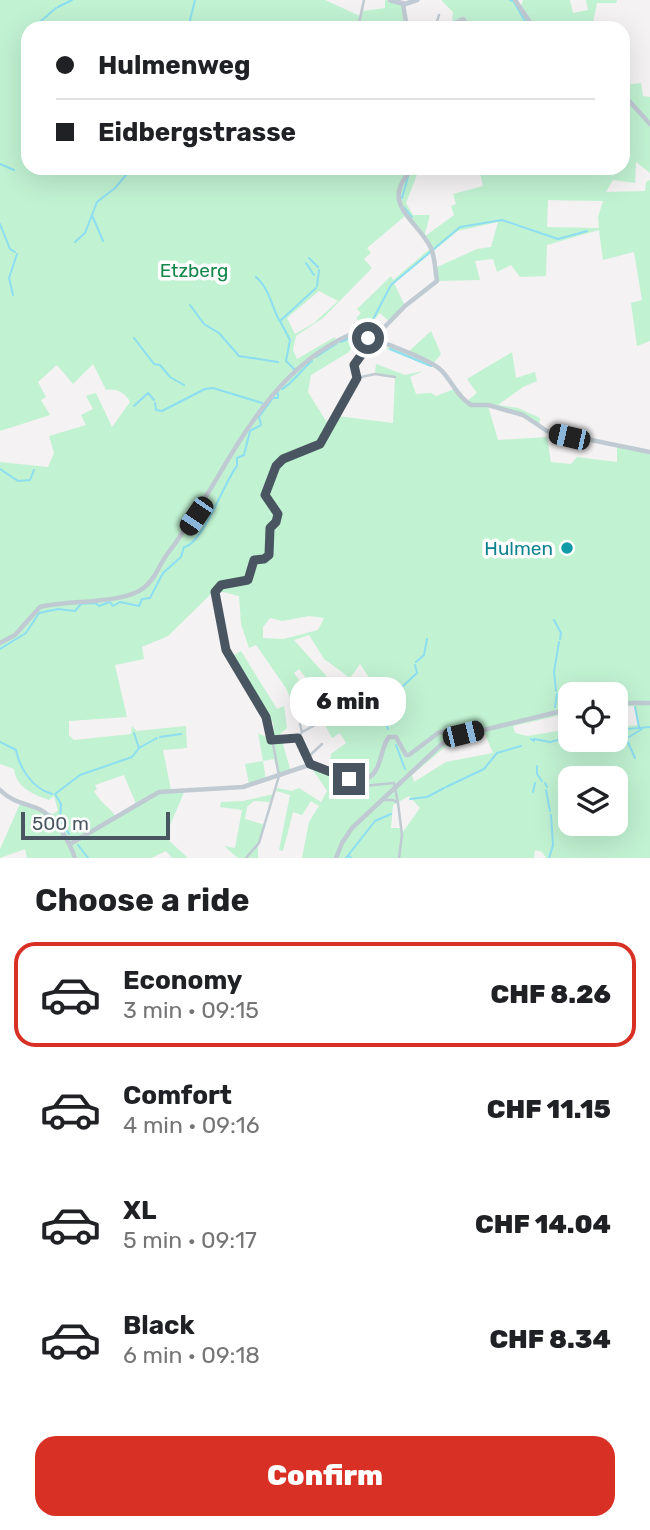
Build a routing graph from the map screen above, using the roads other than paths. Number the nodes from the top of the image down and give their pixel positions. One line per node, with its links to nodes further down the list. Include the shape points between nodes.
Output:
1 (364, 0): 7 (street)
2 (390, 0): 5 (main road)
3 (417, 0): 5 (main road)
4 (515, 0): 10 (street)
5 (402, 4): 8 (street)
6 (439, 15): 9 (street)
7 (360, 21)
8 (406, 21)
9 (437, 21)
10 (529, 21)
11 (630, 102): 12 (street)
12 (650, 124)
13 (408, 175): 14 (street, via 402,183 401,208 431,250 437,281)
14 (372, 340): 16 (street, via 354,365); 17 (street, via 437,367 471,405 523,415 547,431); 18 (street, via 357,335 306,361 262,404 151,582 123,596 40,607 15,635)
15 (395, 377): 16 (street, via 375,374)
16 (357, 378): 27 (street, via 320,444 276,466 265,489 278,514 270,528 269,555 254,560 248,580 215,590 226,650 266,717)
17 (650, 452)
18 (0, 643)
19 (628, 703): 20 (street)
20 (650, 703)
21 (558, 712): 24 (street)
22 (321, 722): 25 (street)
23 (300, 724): 25 (street)
24 (478, 731): 29 (street, via 473,726 446,730 409,755 396,737 389,737 375,772 363,780); 31 (street, via 444,742)
25 (302, 732): 26 (street)
26 (298, 738): 27 (street); 29 (street)
27 (271, 740): 30 (street)
28 (322, 744): 29 (street)
29 (308, 762): 30 (street); 31 (street, via 352,788)
30 (279, 776): 35 (street, via 243,787 159,792); 37 (street, via 259,843)
31 (396, 785): 33 (street); 34 (street)
32 (0, 790): 35 (street, via 11,800 46,813)
33 (381, 800): 34 (street); 38 (street, via 349,832)
34 (398, 803): 39 (street)
35 (70, 845): 36 (street)
36 (75, 858)
37 (246, 858)
38 (337, 858)
39 (399, 858)

